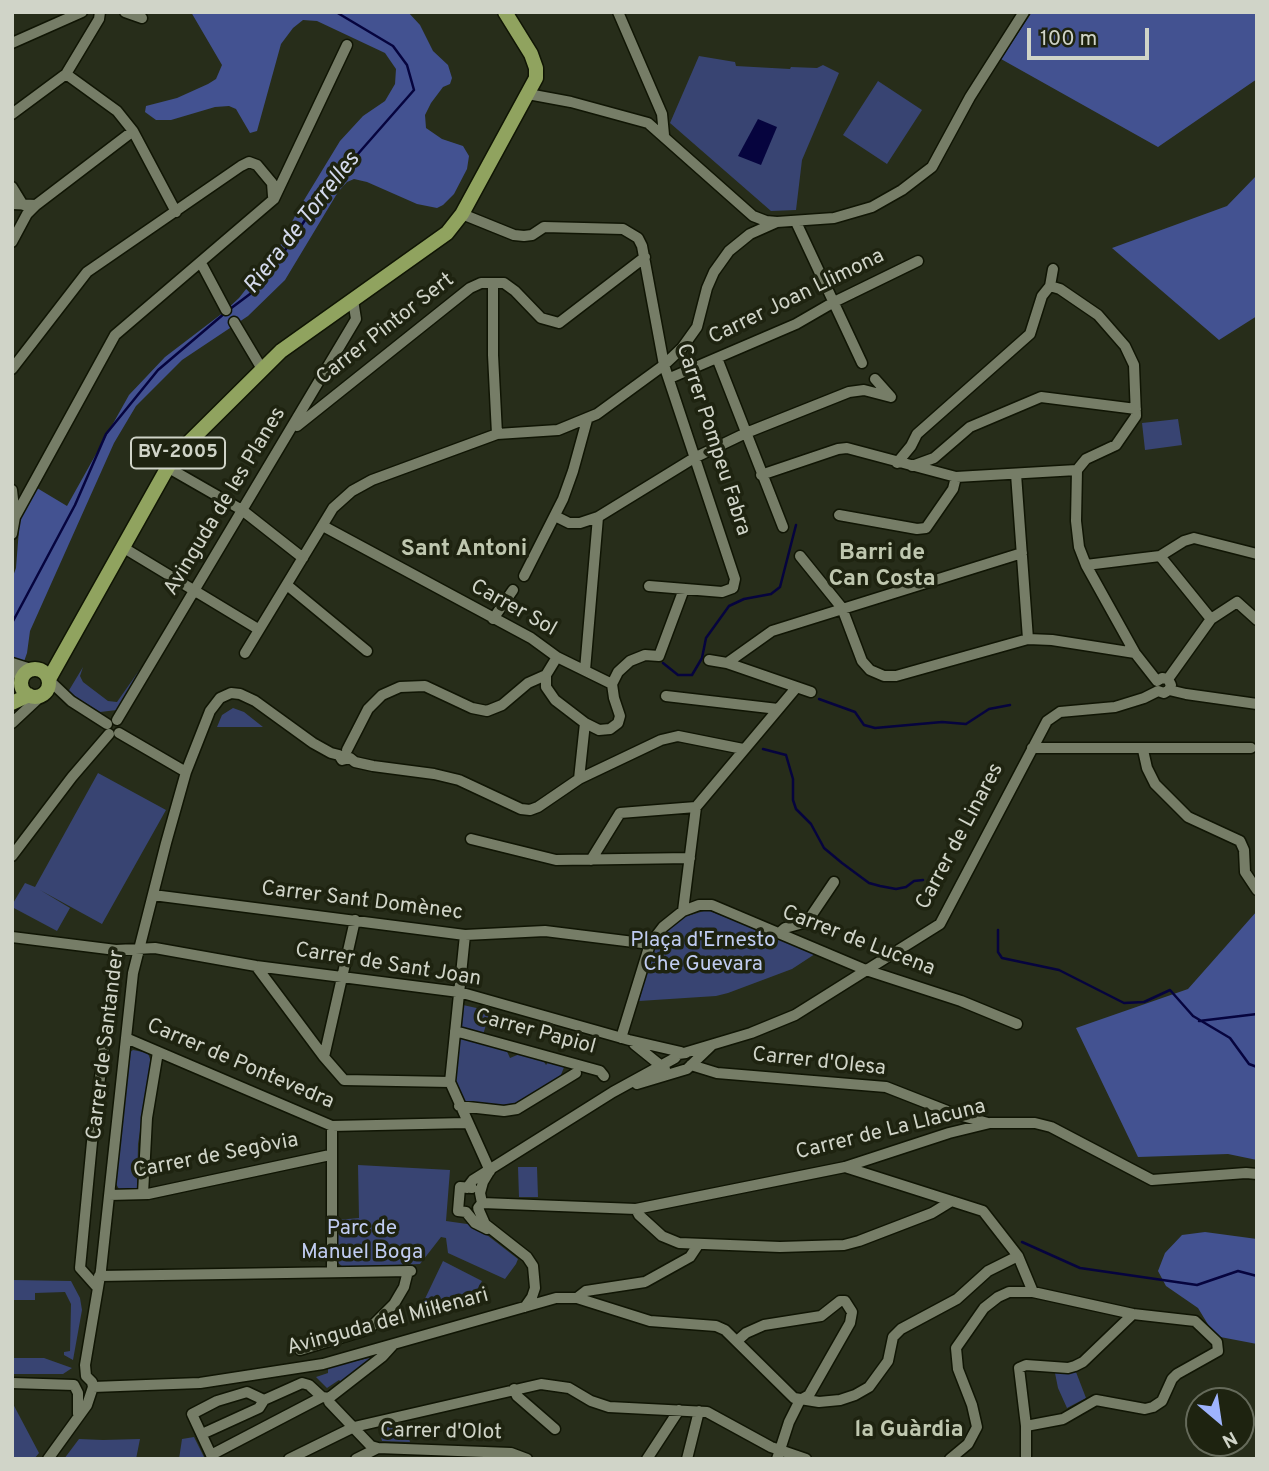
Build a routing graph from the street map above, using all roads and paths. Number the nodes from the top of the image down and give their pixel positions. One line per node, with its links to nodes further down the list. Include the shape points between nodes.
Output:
1 (82, 12): 8 (street)
2 (100, 12): 10 (street)
3 (125, 12): 7 (street)
4 (505, 12): 11 (main road, BV-2005, via 536,68)
5 (618, 12): 13 (street)
6 (1024, 12): 25 (street, via 932,167 872,206 834,218)
7 (142, 18)
8 (12, 43)
9 (347, 45): 18 (street)
10 (66, 74): 12 (street); 15 (street, via 117,111)
11 (528, 94): 14 (street); 22 (main road, BV-2005)
12 (12, 114)
13 (662, 114): 14 (street); 16 (street)
14 (648, 123): 16 (street)
15 (133, 131): 19 (street); 21 (street)
16 (664, 135): 23 (street)
17 (12, 187): 20 (street)
18 (274, 199): 21 (street, via 272,183 249,162); 31 (street)
19 (36, 205): 20 (street); 26 (street)
20 (16, 206): 26 (street)
21 (176, 212): 44 (street, via 87,272)
22 (462, 214): 29 (street, Carrer Pompeu Fabra, via 524,236 544,227 623,229 638,239); 35 (main road, BV-2005, via 447,233)
23 (753, 216): 24 (street); 27 (street)
24 (777, 222): 25 (street); 27 (street)
25 (796, 222): 36 (street)
26 (23, 224): 28 (street)
27 (750, 234): 39 (street, via 729,251 714,272 697,327)
28 (12, 242)
29 (645, 257): 33 (street, via 559,323 541,318 515,291); 42 (street, Carrer Pompeu Fabra)
30 (918, 261): 36 (street, Carrer Joan Llimona)
31 (201, 264): 37 (street); 63 (street, via 115,335)
32 (1054, 269): 34 (street)
33 (493, 282): 50 (street, Carrer Pintor Sert, via 459,295); 51 (street)
34 (1050, 286): 48 (street, via 1098,314 1125,346 1134,365); 53 (street, via 1042,296 1030,334 917,434)
35 (353, 300): 45 (main road, BV-2005); 50 (street, Avinguda de les Planes, via 356,319)
36 (834, 302): 40 (street, Carrer Joan Llimona); 41 (street)
37 (226, 310)
38 (234, 322): 45 (street)
39 (675, 356): 42 (street); 43 (street, Carrer Joan Llimona)
40 (717, 358): 43 (street, Carrer Joan Llimona); 52 (street)
41 (862, 363)
42 (664, 365): 46 (street, Carrer Pompeu Fabra); 49 (street)
43 (692, 368): 46 (street, Carrer Joan Llimona)
44 (12, 369)
45 (262, 369): 58 (main road, BV-2005)
46 (670, 378): 54 (street, Carrer Pompeu Fabra)
47 (875, 379): 52 (street, via 891,397 864,390 849,392)
48 (1136, 409): 55 (street, via 1041,397 970,427); 59 (street, via 1116,445 1086,459)
49 (587, 420): 51 (street, via 558,430); 69 (street)
50 (291, 430): 67 (street, Avinguda de les Planes)
51 (498, 433): 72 (street, via 372,480 333,508)
52 (746, 433): 54 (street); 62 (street)
53 (911, 446): 56 (street); 57 (street)
54 (694, 458): 71 (street); 86 (street, Carrer Pompeu Fabra, via 733,570 733,587 722,592)
55 (934, 458): 57 (street); 60 (street)
56 (897, 463): 57 (street); 62 (street, via 838,449)
57 (912, 466): 60 (street)
58 (167, 467): 67 (street); 75 (main road, BV-2005)
59 (1077, 470): 61 (street); 81 (street, via 1078,540)
60 (930, 471): 64 (street)
61 (1016, 474): 64 (street); 76 (street)
62 (761, 475): 73 (street)
63 (39, 476): 65 (street, via 28,483); 70 (street)
64 (956, 477): 68 (street, via 926,528)
65 (12, 482)
66 (12, 489): 70 (street)
67 (242, 510): 80 (street); 85 (street, Avinguda de les Planes)
68 (839, 515)
69 (555, 516): 71 (street, via 569,523); 82 (street)
70 (15, 517): 74 (street)
71 (598, 517): 101 (street)
72 (323, 526): 80 (street); 89 (street, Carrer Sol)
73 (783, 527)
74 (12, 534)
75 (124, 548): 85 (street); 103 (main road, BV-2005, via 73,640)
76 (1022, 553): 88 (street); 93 (street)
77 (1257, 554): 79 (street, via 1194,538)
78 (800, 556): 88 (street)
79 (1160, 556): 81 (street); 90 (street)
80 (303, 558): 83 (street)
81 (1086, 565): 96 (street)
82 (524, 576)
83 (287, 585): 92 (street); 94 (street)
84 (649, 586): 86 (street)
85 (194, 589): 92 (street); 114 (street, Avinguda de les Planes)
86 (684, 589): 104 (street, via 659,656 630,661)
87 (513, 590): 89 (street)
88 (842, 608): 93 (street, via 862,661 884,676); 99 (street, via 772,631)
89 (493, 619): 97 (street, Carrer Sol)
90 (1211, 619): 91 (street, via 1237,601); 105 (street)
91 (1257, 620)
92 (258, 629): 95 (street)
93 (1028, 639): 96 (street)
94 (368, 651)
95 (245, 653)
96 (1135, 653): 105 (street)
97 (558, 657): 101 (street, Carrer Sol); 102 (street)
98 (709, 660): 99 (street)
99 (727, 663): 106 (street)
100 (13, 664): 103 (street)
101 (585, 670): 104 (street, Carrer Sol)
102 (546, 675): 113 (street, via 546,687 555,700); 119 (street, via 487,711 425,686 400,687 382,695 368,709)
103 (34, 684): 109 (main road, BV-2005); 112 (street); 114 (street)
104 (612, 684): 113 (street, via 618,723 599,730)
105 (1163, 685): 110 (street); 115 (street, Carrer de Linares, via 1144,698 1115,707 1060,712 1041,728)
106 (796, 688): 107 (street); 111 (street)
107 (811, 692)
108 (666, 696): 111 (street)
109 (12, 703)
110 (1257, 704)
111 (778, 709): 117 (street)
112 (12, 723)
113 (585, 723): 121 (street)
114 (113, 728): 120 (street); 124 (street, Avinguda de les Planes)
115 (1032, 748): 118 (street); 139 (street, Carrer de Linares, via 940,924)
116 (1251, 748): 118 (street)
117 (743, 749): 121 (street, via 678,736); 122 (street)
118 (1143, 750): 128 (street, via 1155,784 1188,817 1240,841 1245,872)
119 (345, 754): 120 (street, Carrer de Santander, via 331,753 255,701 231,693 209,712); 121 (street, via 355,762 459,780 530,810)
120 (186, 772): 129 (street, Carrer de Santander)
121 (579, 779)
122 (696, 807): 125 (street); 126 (street, via 620,813)
123 (471, 839): 126 (street, via 556,860)
124 (12, 856)
125 (690, 858): 126 (street); 130 (street)
126 (591, 860)
127 (834, 882): 132 (street, via 807,922)
128 (1257, 890)
129 (153, 895): 131 (street, Carrer Sant Domènec); 136 (street, Carrer de Santander)
130 (683, 911): 132 (street, Carrer de Lucena, via 712,905); 135 (street)
131 (355, 920): 133 (street, Carrer Sant Domènec); 140 (street)
132 (779, 933): 139 (street, Carrer de Lucena)
133 (465, 935): 135 (street, Carrer Sant Domènec, via 545,931); 141 (street)
134 (12, 937): 137 (street)
135 (650, 944): 145 (street)
136 (138, 949): 137 (street, Carrer de Sant Joan); 138 (street, Carrer de Sant Joan); 144 (street, Carrer de Santander)
137 (116, 950): 180 (street, Carrer de Santander, via 80,1268)
138 (256, 966): 140 (street, Carrer de Sant Joan); 150 (street)
139 (866, 970): 142 (street, Carrer de Lucena); 146 (street, Carrer de Linares, via 795,1014)
140 (342, 977): 141 (street, Carrer de Sant Joan); 150 (street)
141 (459, 992): 143 (street); 145 (street, Carrer de Sant Joan)
142 (1017, 1024)
143 (454, 1031): 156 (street, Carrer Papiol, via 600,1071); 157 (street)
144 (126, 1038): 147 (street, Carrer de Pontevedra); 171 (street, Carrer de Santander)
145 (625, 1039): 148 (street, Carrer de Sant Joan); 149 (street, Carrer de Sant Joan)
146 (713, 1044): 149 (street, Carrer de Linares); 151 (street, Carrer de Linares); 154 (street, via 706,1059)
147 (158, 1052): 163 (street, Carrer de Pontevedra); 170 (street, via 147,1118)
148 (649, 1054): 152 (street, Carrer de Sant Joan); 155 (street)
149 (680, 1054): 151 (street, via 690,1055); 152 (street, Carrer de Linares)
150 (324, 1057): 157 (street, via 344,1080)
151 (688, 1066): 152 (street, Carrer de Linares); 154 (street, Carrer d'Olesa)
152 (664, 1069): 155 (street, Carrer de Linares); 158 (street, Carrer de Linares)
153 (576, 1073): 159 (street, Carrer Papiol, via 517,1109)
154 (717, 1073): 160 (street, Carrer d'Olesa, via 886,1087)
155 (642, 1075): 158 (street, Carrer de Linares)
156 (604, 1076)
157 (450, 1082): 159 (street)
158 (613, 1092): 167 (street, Carrer de Linares)
159 (459, 1106): 161 (street)
160 (955, 1114): 162 (street, Carrer d'Olesa); 164 (street)
161 (466, 1123): 163 (street, Carrer de Pontevedra); 167 (street)
162 (990, 1123): 164 (street, Carrer de La Llacuna); 168 (street, Carrer de La Llacuna, via 1051,1127 1152,1180)
163 (332, 1126): 165 (street)
164 (949, 1133): 166 (street, Carrer de La Llacuna)
165 (330, 1155): 170 (street, Carrer de Segòvia); 179 (street)
166 (845, 1167): 173 (street); 174 (street, Carrer de La Llacuna)
167 (490, 1171): 169 (street, Carrer de Linares); 172 (street)
168 (1257, 1174)
169 (467, 1188): 172 (street, via 475,1188); 175 (street, via 460,1187 458,1211)
170 (143, 1194): 171 (street, Carrer de Segòvia)
171 (109, 1195): 180 (street, Carrer de Santander)
172 (480, 1201): 174 (street, Carrer de La Llacuna); 175 (street); 176 (street, via 481,1218)
173 (950, 1202): 177 (street, via 844,1245); 178 (street, via 983,1211)
174 (636, 1209): 177 (street, via 662,1236)
175 (466, 1212): 176 (street, via 475,1223)
176 (492, 1231): 181 (street, via 531,1262)
177 (698, 1245): 184 (street, via 690,1257 645,1282 586,1291)
178 (1018, 1256): 182 (street); 197 (street, via 988,1271 957,1299 901,1329 893,1337 888,1361 869,1387 840,1400)
179 (332, 1272): 180 (street); 189 (street, via 409,1271 394,1304 372,1326)
180 (98, 1281): 190 (street, Carrer de Santander)
181 (535, 1288): 183 (street); 185 (street)
182 (1033, 1292): 186 (street); 216 (street, via 998,1297 984,1308 956,1348 977,1427 968,1444)
183 (556, 1298): 184 (street); 185 (street, Avinguda del Mil·lenari)
184 (578, 1298): 187 (street, via 650,1321 716,1326)
185 (525, 1307): 188 (street, Avinguda del Mil·lenari)
186 (1133, 1314): 201 (street, via 1075,1366 1019,1368); 201 (street, via 1195,1321 1217,1342 1218,1351 1177,1374 1162,1401 1153,1407 1096,1400 1063,1419)
187 (737, 1341): 197 (street); 197 (street, via 764,1325 821,1316 845,1301 852,1312 850,1323 809,1395)
188 (393, 1345): 193 (street, Avinguda del Mil·lenari, via 323,1364 200,1383); 195 (street)
189 (300, 1350)
190 (86, 1376): 192 (street, via 77,1379); 193 (street)
191 (12, 1383): 192 (street)
192 (76, 1389): 193 (street, via 87,1394); 200 (street)
193 (92, 1389): 200 (street)
194 (514, 1389): 198 (street, via 541,1384 569,1388 609,1407); 202 (street); 203 (street)
195 (326, 1397): 196 (street, via 302,1383); 202 (street); 208 (street)
196 (264, 1400): 204 (street, via 259,1408); 204 (street, via 247,1392 192,1414)
197 (800, 1400): 206 (street)
198 (679, 1410): 199 (street); 213 (street)
199 (699, 1411): 206 (street); 214 (street)
200 (78, 1415): 209 (street)
201 (1026, 1426): 217 (street)
202 (354, 1427): 205 (street); 210 (street)
203 (555, 1429)
204 (202, 1434): 208 (street)
205 (378, 1448): 207 (street, Carrer d'Olot); 211 (street, Carrer d'Olot)
206 (778, 1454): 215 (street)
207 (427, 1455): 212 (street, Carrer d'Olot, via 511,1453)
208 (212, 1457)
209 (48, 1459)
210 (289, 1459)
211 (356, 1459)
212 (527, 1459)
213 (647, 1459)
214 (687, 1459)
215 (806, 1459)
216 (950, 1459)
217 (1026, 1459)

